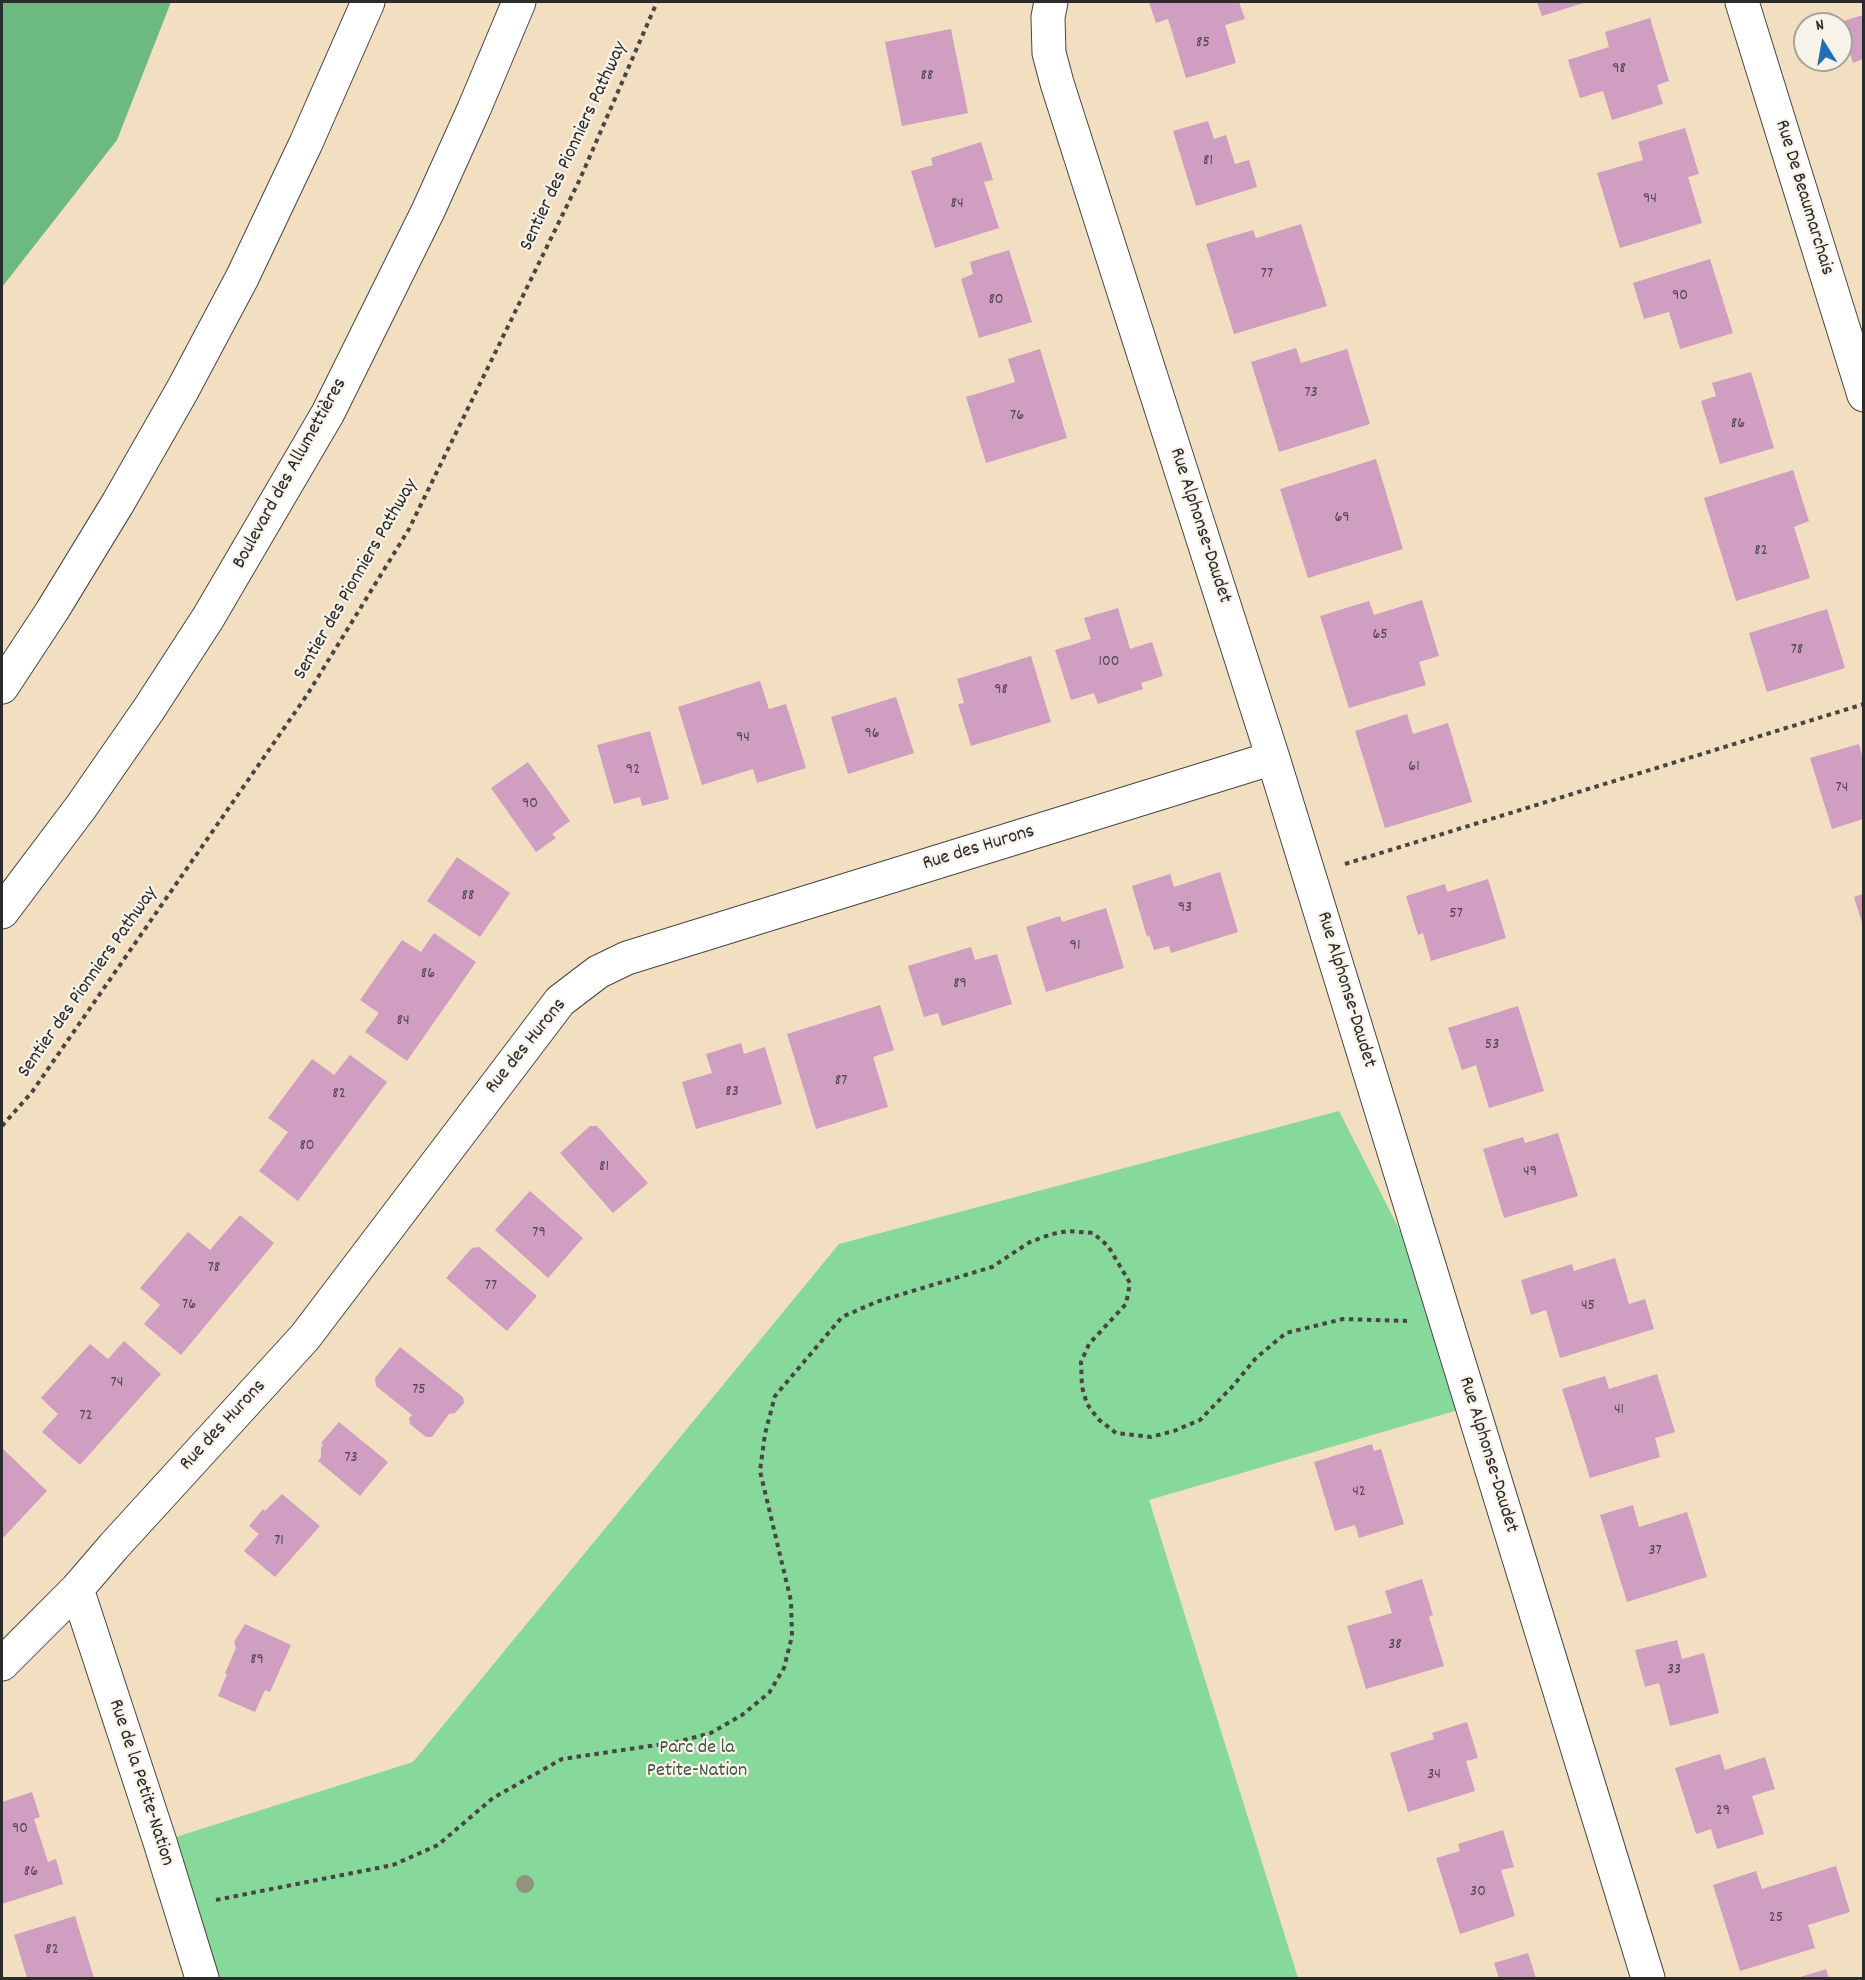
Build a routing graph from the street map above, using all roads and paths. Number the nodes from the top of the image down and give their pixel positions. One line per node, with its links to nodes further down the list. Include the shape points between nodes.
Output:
1 (368, 2): 7 (main road, via 302,153 183,389 118,503)
2 (519, 2): 11 (main road, Boulevard des Allumettières, via 429,212 328,413 208,618 149,709)
3 (657, 2): 12 (path, Sentier des Pionniers Pathway, via 580,179 409,529 294,714 32,1092)
4 (1051, 2): 9 (main road, Rue Alphonse-Daudet, via 1049,52 1057,83)
5 (1742, 2): 6 (main road, Rue De Beaumarchais)
6 (1863, 395)
7 (2, 687)
8 (1863, 704): 10 (path)
9 (1273, 759): 10 (main road, Rue Alphonse-Daudet); 14 (main road, Rue des Hurons, via 627,958 598,972 560,1002 305,1337)
10 (1310, 875): 13 (main road, Rue Alphonse-Daudet)
11 (2, 912)
12 (2, 1126)
13 (1446, 1323): 16 (path, via 1343,1318 1286,1333 1256,1358 1200,1420 1151,1437 1116,1433 1098,1419 1087,1404 1082,1387 1081,1362 1089,1344 1126,1304 1130,1283 1108,1246 1093,1233 1052,1234 1030,1242 992,1267 876,1302 842,1317 775,1396 765,1434 760,1471 791,1601 792,1636 784,1668 769,1693 711,1733 677,1742 562,1759 494,1798 438,1845 393,1865 224,1899); 18 (main road, Rue Alphonse-Daudet)
14 (77, 1589): 15 (main road, Rue des Hurons); 16 (main road, Rue de la Petite-Nation)
15 (2, 1664)
16 (179, 1904): 17 (main road, Rue de la Petite-Nation)
17 (202, 1978)
18 (1648, 1978)

